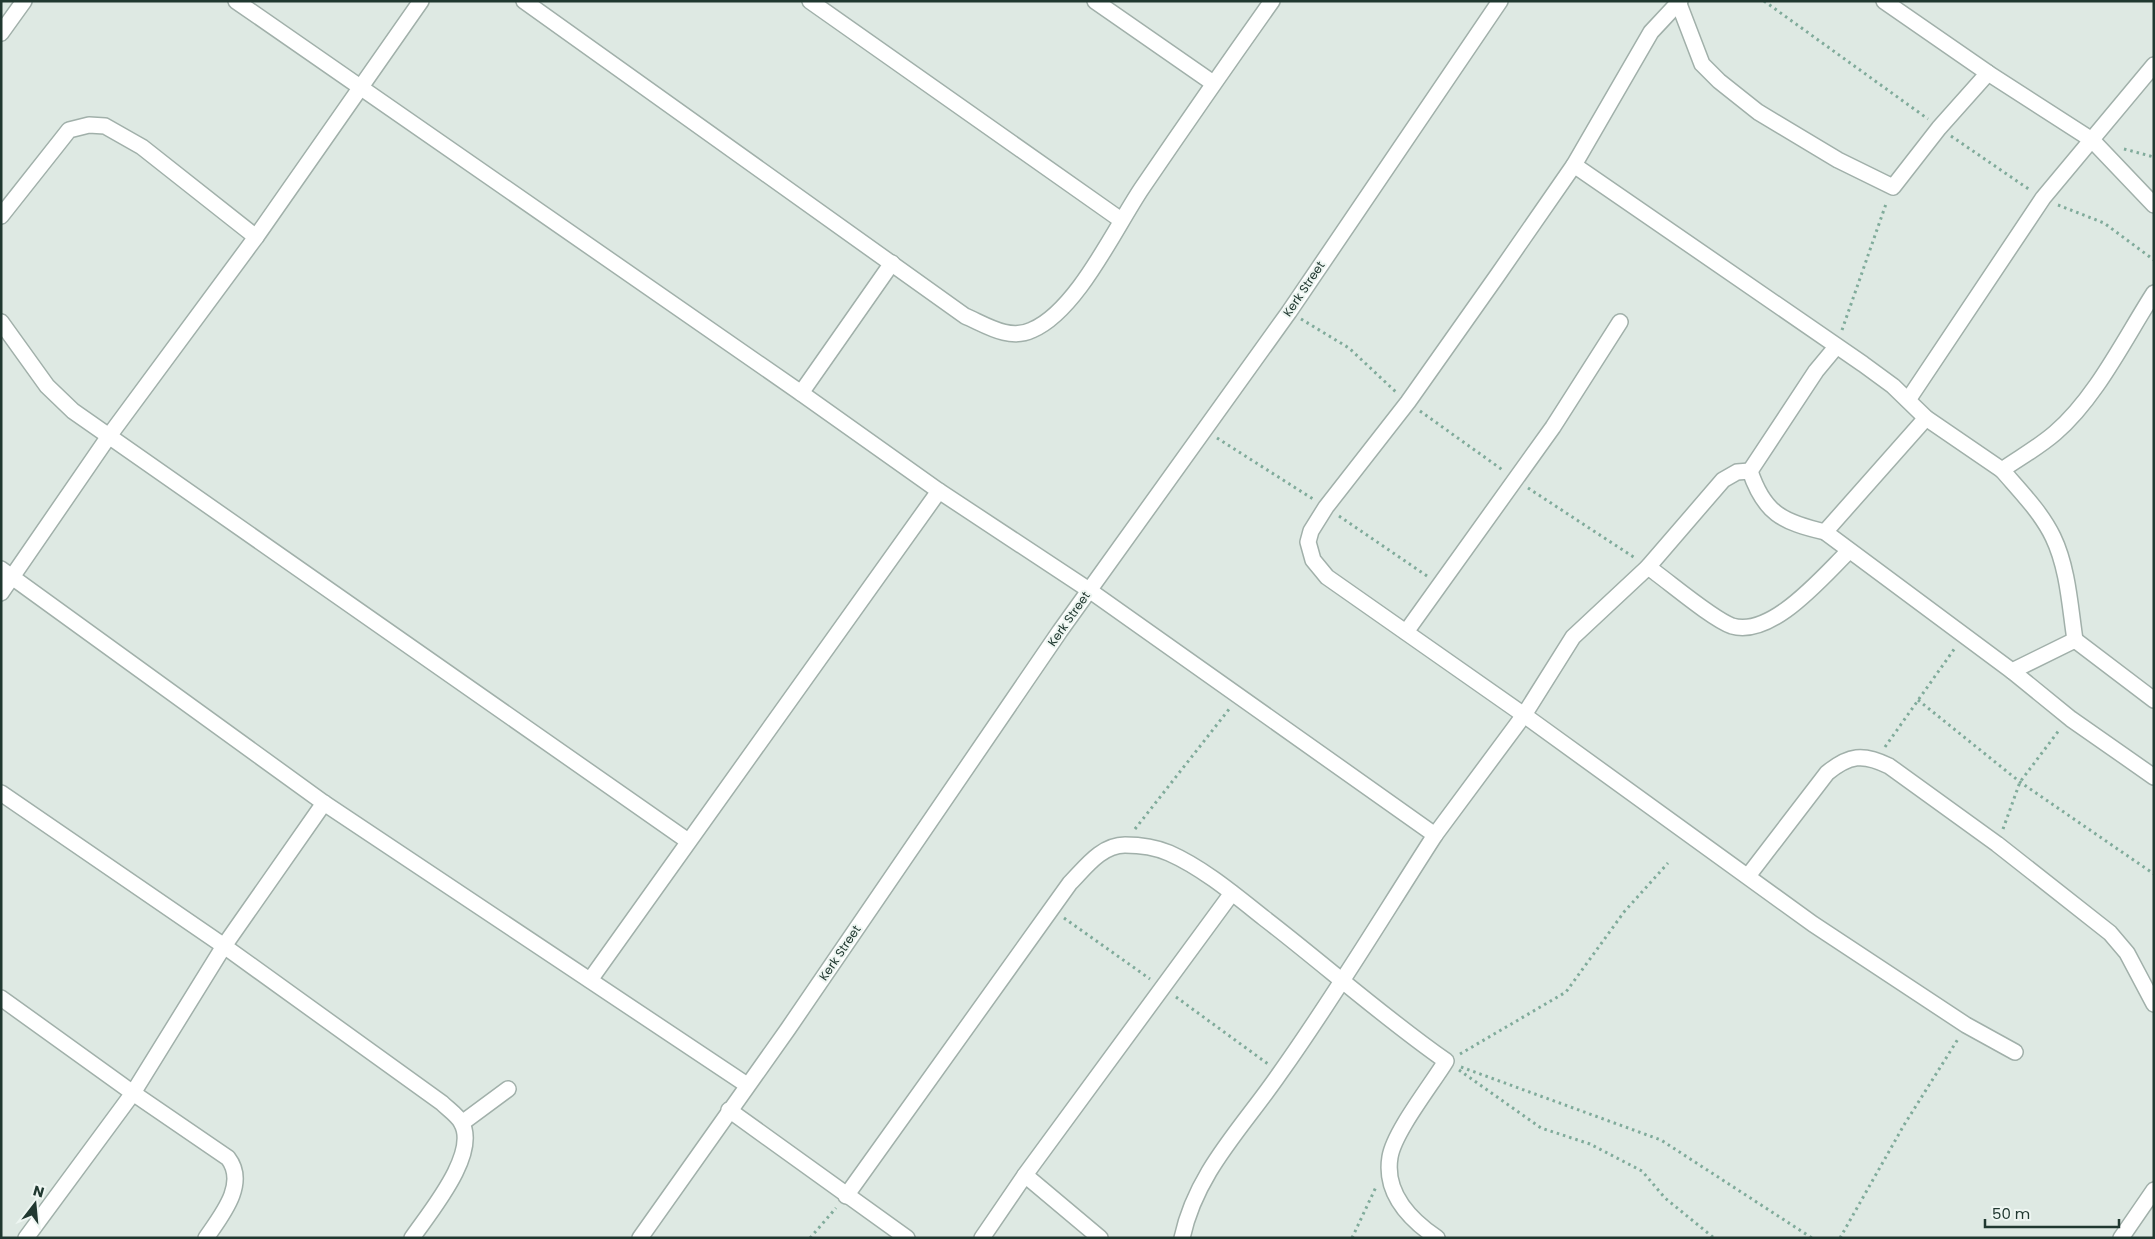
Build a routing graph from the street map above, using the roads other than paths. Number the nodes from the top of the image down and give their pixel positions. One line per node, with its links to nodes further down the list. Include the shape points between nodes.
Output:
1 (24, 1): 11 (street)
2 (236, 1): 15 (street)
3 (421, 1): 15 (street)
4 (524, 1): 22 (street)
5 (810, 1): 20 (street)
6 (1096, 1): 14 (street)
7 (1272, 1): 14 (street)
8 (1500, 1): 38 (street, Kerk Street, via 1289,312)
9 (1884, 1): 13 (street)
10 (1679, 3): 13 (street, via 1702,64 1719,81 1758,112 1838,160 1893,186); 17 (street, via 1651,32)
11 (1, 33)
12 (2154, 65): 16 (street)
13 (1988, 73): 16 (street)
14 (1213, 83): 20 (street)
15 (360, 86): 21 (street); 27 (street)
16 (2092, 140): 18 (street); 28 (street, via 2043,198)
17 (1574, 165): 26 (street); 40 (street, via 1408,402 1311,531 1308,542 1313,560 1327,577)
18 (2154, 204)
19 (1, 216): 21 (street, via 69,130 89,125 105,126 142,147)
20 (1121, 220): 22 (street, via 1081,285 1058,312 1033,330 1016,334 1000,332 965,316)
21 (256, 237): 30 (street)
22 (892, 264): 27 (street)
23 (2154, 293): 31 (street, via 2088,396 2055,433)
24 (1, 322): 30 (street, via 47,386 72,411)
25 (1620, 322): 40 (street, via 1553,427)
26 (1836, 347): 28 (street); 32 (street, via 1816,371)
27 (801, 393): 33 (street)
28 (1908, 400): 29 (street)
29 (1926, 418): 31 (street); 34 (street)
30 (109, 436): 37 (street); 49 (street)
31 (2002, 470): 41 (street, via 2041,515 2054,539 2063,567)
32 (1750, 471): 34 (street, via 1757,491 1776,514 1791,523); 36 (street, via 1737,472 1723,480)
33 (939, 492): 38 (street); 49 (street)
34 (1825, 532): 35 (street)
35 (1849, 551): 36 (street, via 1778,617 1754,627 1741,628 1723,622); 42 (street)
36 (1648, 567): 44 (street, via 1573,637)
37 (6, 573): 39 (street); 47 (street)
38 (1089, 590): 48 (street); 58 (street, Kerk Street)
39 (1, 593)
40 (1406, 632): 44 (street)
41 (2075, 640): 42 (street); 43 (street)
42 (2012, 671): 45 (street, via 2071,719)
43 (2154, 700)
44 (1524, 714): 48 (street); 50 (street)
45 (2154, 777)
46 (1, 793): 52 (street)
47 (324, 803): 52 (street); 54 (street)
48 (1435, 835): 53 (street)
49 (688, 841): 54 (street)
50 (1748, 876): 56 (street, via 1826,773 1840,762 1854,758 1876,760 1998,844 2110,933 2127,953); 57 (street, via 1813,924 1966,1026)
51 (1232, 893): 53 (street); 63 (street); 65 (street, via 1170,854 1152,847 1123,845 1105,850 1070,883)
52 (224, 946): 60 (street); 62 (street, via 442,1103)
53 (1342, 979): 73 (street, via 1197,1190); 74 (street, via 1401,1029 1446,1061 1402,1129 1390,1157 1394,1192 1405,1212)
54 (590, 980): 58 (street)
55 (1, 998): 60 (street)
56 (2154, 1004)
57 (2015, 1052)
58 (747, 1085): 61 (street, Kerk Street)
59 (508, 1089): 62 (street)
60 (133, 1093): 66 (street); 67 (street, via 228,1158 232,1164 235,1186)
61 (729, 1110): 65 (street); 69 (street, Kerk Street)
62 (462, 1123): 68 (street, via 465,1147 458,1168)
63 (1025, 1175): 71 (street); 72 (street)
64 (2154, 1190): 75 (street)
65 (846, 1196): 70 (street)
66 (26, 1238)
67 (206, 1238)
68 (412, 1238)
69 (640, 1238)
70 (907, 1238)
71 (982, 1238)
72 (1100, 1238)
73 (1182, 1238)
74 (1437, 1238)
75 (2121, 1238)

